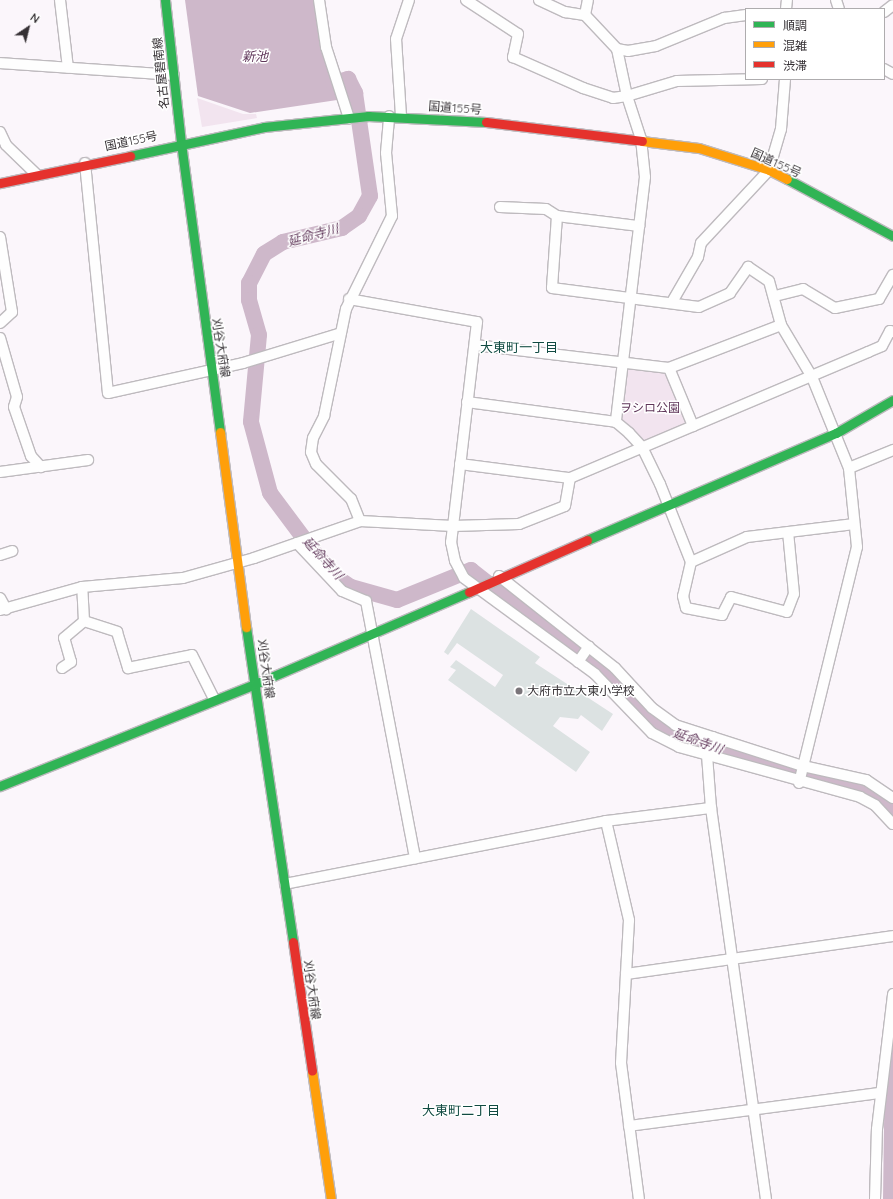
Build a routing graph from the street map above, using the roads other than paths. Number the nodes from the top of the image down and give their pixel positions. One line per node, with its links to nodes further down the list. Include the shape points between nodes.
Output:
1 (60, 0): 14 (street)
2 (165, 0): 15 (main road, 名古屋碧南線)
3 (320, 0): 21 (street, via 326,47 337,74)
4 (409, 0): 20 (street, via 396,39)
5 (466, 0): 18 (street, via 518,34 513,57 583,88 613,98)
6 (539, 0): 10 (street, via 565,12)
7 (588, 0): 10 (street)
8 (893, 5): 9 (street)
9 (885, 11)
10 (585, 15): 12 (street)
11 (745, 15): 12 (street, via 724,18 656,46 628,51)
12 (617, 49): 18 (street)
13 (0, 64): 14 (street)
14 (68, 68): 15 (street)
15 (174, 75): 24 (main road, 名古屋碧南線)
16 (745, 79): 18 (street, via 677,81)
17 (785, 80): 26 (street, via 781,129)
18 (627, 96): 23 (street)
19 (389, 116): 20 (main road, 国道155号); 21 (main road, 国道155号); 37 (street, via 386,153 392,216)
20 (401, 116): 23 (main road, 国道155号)
21 (349, 118): 24 (main road, 国道155号, via 264,126)
22 (0, 132): 27 (street, via 6,145)
23 (641, 139): 26 (main road, 国道155号, via 699,148); 31 (street, via 645,177)
24 (181, 143): 25 (main road, 国道155号); 47 (main road, 刈谷大府線)
25 (85, 163): 27 (main road, 国道155号); 47 (street, via 108,393)
26 (768, 170): 32 (main road, 国道155号); 38 (street, via 701,243 698,257)
27 (36, 174): 28 (main road, 国道155号)
28 (0, 183)
29 (500, 206): 30 (street, via 546,208)
30 (558, 216): 31 (street); 35 (street, via 552,288)
31 (639, 226): 35 (street)
32 (893, 236)
33 (0, 237): 39 (street, via 12,312)
34 (893, 275): 36 (street, via 879,299 835,308 803,289)
35 (631, 296): 38 (street); 45 (street)
36 (775, 296): 38 (street, via 769,281 748,267 730,293 724,296 699,307); 40 (street)
37 (349, 299): 42 (street); 44 (street, via 477,322)
38 (672, 302)
39 (0, 322)
40 (781, 325): 46 (street); 48 (street)
41 (893, 332): 48 (street, via 890,331 882,346)
42 (341, 333): 47 (street, via 268,356); 63 (street, via 324,416 313,438 311,452 316,464 351,499)
43 (0, 338): 58 (street, via 17,397 14,407 31,456)
44 (475, 345): 45 (street); 50 (street)
45 (623, 362): 46 (street); 51 (street)
46 (669, 368): 52 (street)
47 (210, 370): 71 (main road, 刈谷大府線)
48 (812, 377): 52 (street); 53 (street)
49 (893, 400): 53 (main road)
50 (467, 402): 51 (street); 57 (street)
51 (616, 422): 54 (street)
52 (693, 426): 54 (street)
53 (836, 433): 59 (street); 62 (main road)
54 (642, 447): 61 (street); 62 (street)
55 (893, 450): 59 (street)
56 (88, 460): 58 (street)
57 (460, 464): 61 (street); 65 (street)
58 (41, 467): 60 (street)
59 (849, 468): 64 (street)
60 (0, 472)
61 (570, 478): 65 (street, via 564,506 519,524)
62 (670, 504): 70 (street); 72 (main road)
63 (360, 521): 65 (street); 67 (street)
64 (854, 524): 66 (street); 86 (street, via 857,548)
65 (453, 526): 74 (street, via 455,561 464,578)
66 (788, 532): 70 (street, via 747,536); 70 (street, via 794,594 787,612 731,598 722,615 686,608 683,596)
67 (297, 543): 71 (street); 78 (street, via 342,591 366,600)
68 (12, 552): 69 (street)
69 (0, 555)
70 (691, 562)
71 (239, 563): 73 (street, via 183,578); 82 (main road, 刈谷大府線)
72 (499, 576): 74 (main road); 79 (street, via 540,612)
73 (82, 587): 76 (street); 77 (street)
74 (474, 587): 78 (main road); 80 (street)
75 (0, 598): 76 (street)
76 (3, 609)
77 (84, 621): 81 (street, via 64,638 71,662); 83 (street, via 117,632 128,668 192,655)
78 (371, 631): 82 (main road); 95 (street)
79 (589, 646): 80 (street); 84 (street, via 666,719)
80 (578, 662): 85 (street, via 652,733)
81 (62, 668)
82 (255, 684): 83 (main road); 96 (main road, 刈谷大府線)
83 (214, 699): 88 (main road, via 69,761)
84 (713, 737): 85 (street); 86 (street)
85 (707, 754): 87 (street); 91 (street)
86 (803, 766): 87 (street); 89 (street, via 866,780)
87 (799, 782): 92 (street, via 860,797)
88 (0, 786)
89 (893, 798)
90 (893, 805): 92 (street)
91 (711, 808): 93 (street); 98 (street)
92 (885, 813): 94 (street)
93 (606, 821): 95 (street); 99 (street, via 629,920)
94 (893, 824)
95 (415, 858): 96 (street)
96 (285, 884): 104 (main road, 刈谷大府線)
97 (893, 936): 98 (street)
98 (731, 958): 99 (street); 102 (street)
99 (626, 974): 103 (street, via 621,1063)
100 (893, 994): 101 (street)
101 (880, 1093): 102 (street); 107 (street)
102 (753, 1110): 103 (street); 106 (street)
103 (629, 1126): 105 (street)
104 (331, 1199)
105 (639, 1199)
106 (766, 1199)
107 (875, 1199)

